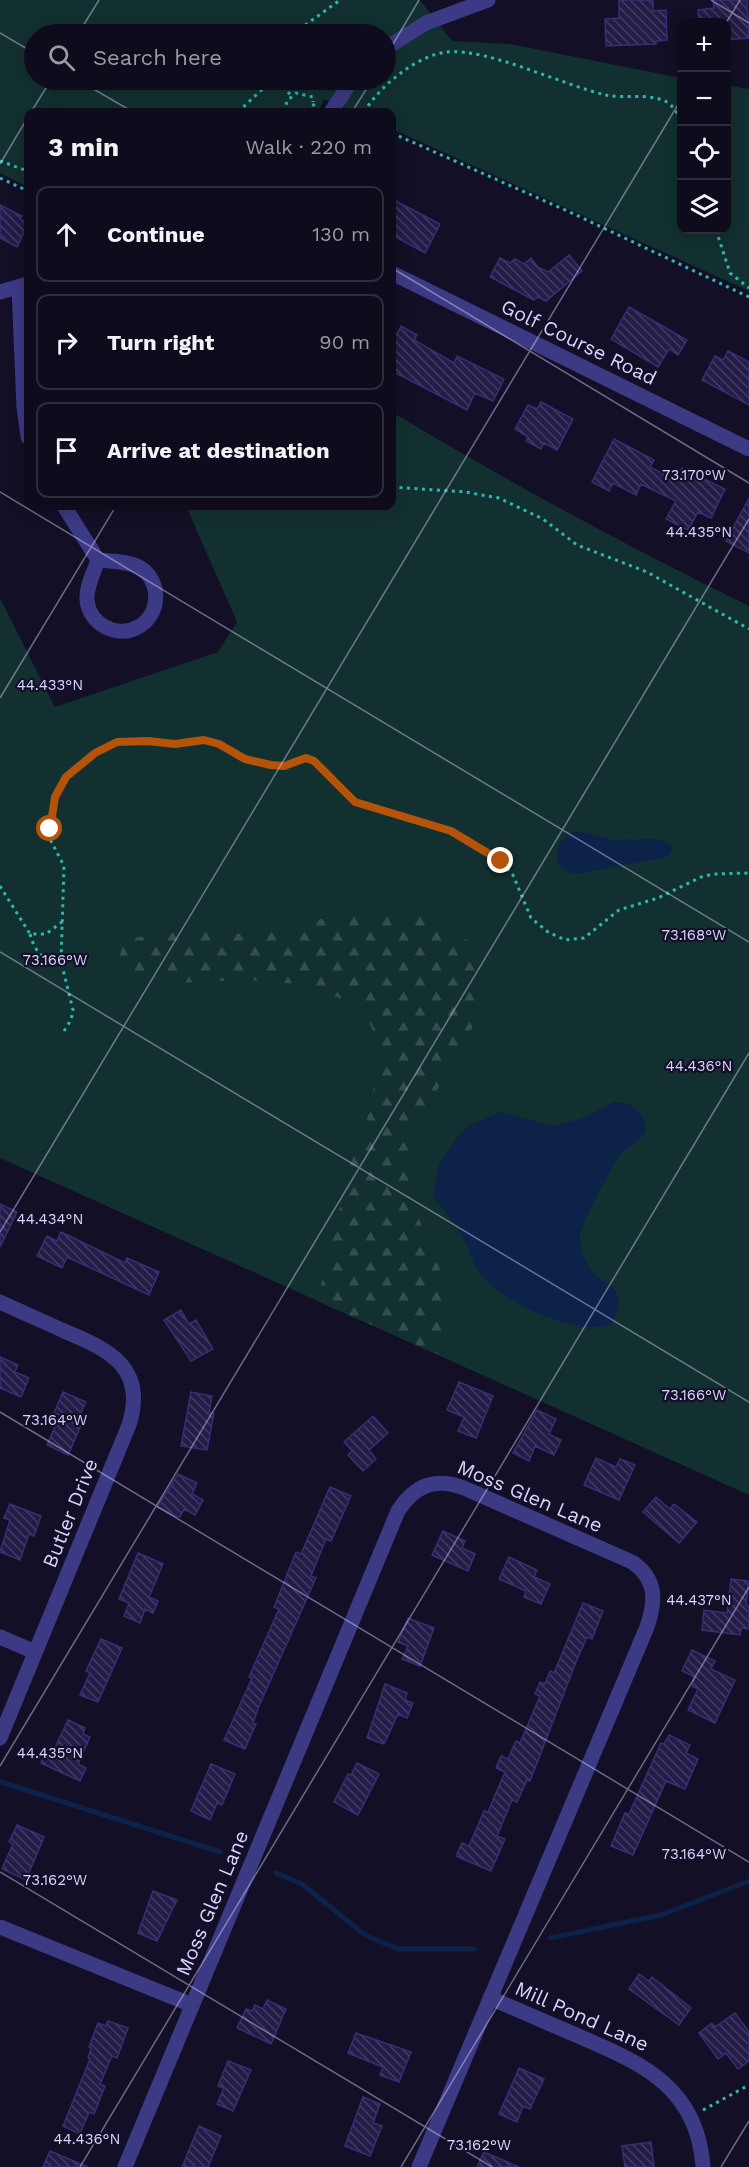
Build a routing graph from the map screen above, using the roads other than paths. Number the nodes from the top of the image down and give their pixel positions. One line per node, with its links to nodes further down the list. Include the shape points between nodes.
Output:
1 (488, 0): 2 (street, via 426,23)
2 (396, 42)
3 (345, 90): 4 (street)
4 (334, 108)
5 (396, 275): 9 (street, Golf Course Road)
6 (24, 285): 7 (street); 8 (street)
7 (0, 292)
8 (24, 407)
9 (749, 449)
10 (67, 510): 11 (street)
11 (98, 560): 11 (street, via 87,593 92,615 102,626 116,631 138,627 150,618 156,604 156,590 149,576 132,564)
12 (0, 1302): 14 (street, Butler Drive, via 103,1349 123,1366 134,1387 129,1425)
13 (0, 1636): 14 (street)
14 (35, 1652): 15 (street, Butler Drive)
15 (0, 1738)
16 (0, 1927): 18 (street)
17 (490, 1998): 18 (street, Moss Glen Lane, via 647,1627 654,1598 649,1578 632,1562 464,1488 433,1482 416,1490 398,1511); 20 (street, Moss Glen Lane); 21 (street, Mill Pond Lane, via 645,2067 674,2092 690,2117)
18 (192, 2005): 19 (street, Moss Glen Lane)
19 (125, 2167)
20 (419, 2167)
21 (703, 2167)

